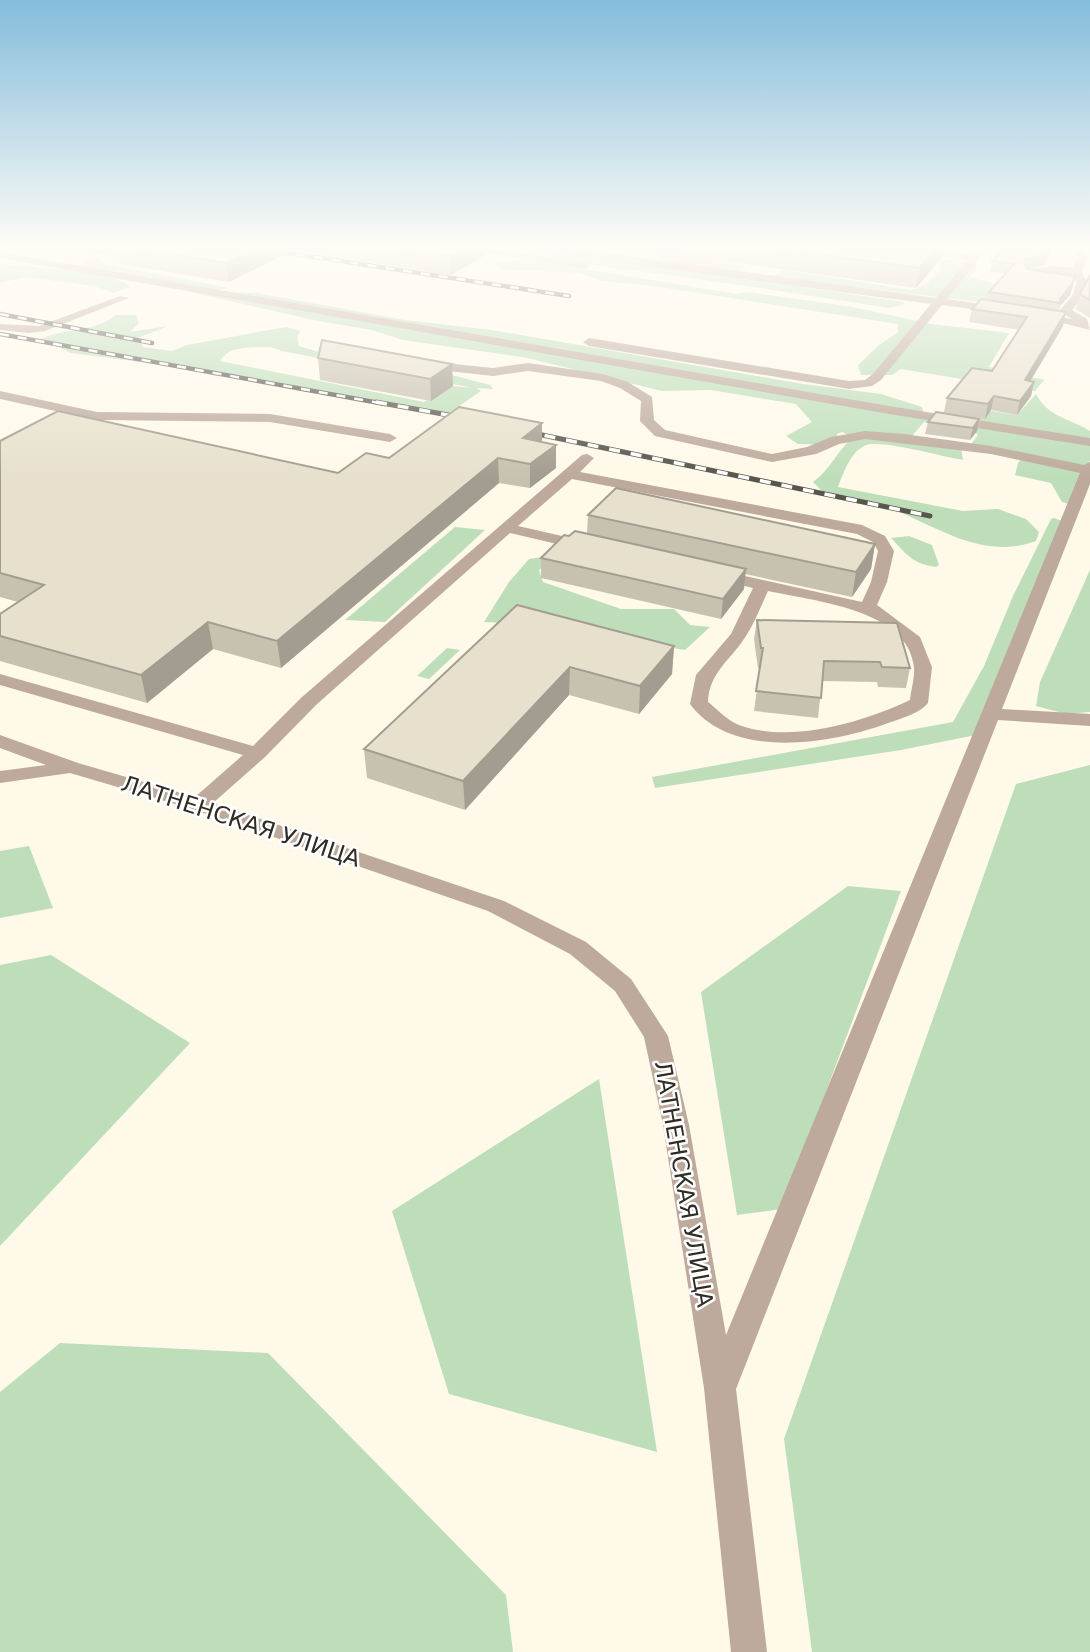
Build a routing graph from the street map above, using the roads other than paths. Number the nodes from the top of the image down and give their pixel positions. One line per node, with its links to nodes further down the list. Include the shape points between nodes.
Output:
1 (57, 323): 4 (street, via 29,330)
2 (391, 323): 9 (street)
3 (922, 323): 5 (street, via 877,377 849,385)
4 (0, 327)
5 (573, 340)
6 (415, 363): 11 (street, via 493,372 528,367 603,378 647,400 647,421 660,433 772,458 865,435)
7 (0, 395): 8 (street, via 97,416 270,418)
8 (390, 438)
9 (1090, 442)
10 (587, 458): 12 (street)
11 (1089, 468): 19 (street)
12 (569, 474): 13 (street); 17 (street, via 862,530 879,540 886,551 880,582)
13 (507, 528): 14 (street); 22 (street, via 309,701)
14 (601, 549)
15 (695, 570): 16 (street)
16 (763, 585): 17 (street); 17 (street, via 736,639 711,664 698,686 699,704 734,729 771,736 830,733 891,718 919,703 923,667 911,637)
17 (867, 608)
18 (0, 679): 22 (street)
19 (991, 714): 20 (street); 26 (street)
20 (1090, 720)
21 (0, 741): 23 (street, ЛАТНЕНСКАЯ УЛИЦА)
22 (258, 753): 25 (street)
23 (71, 767): 24 (street, ЛАТНЕНСКАЯ УЛИЦА); 25 (street, ЛАТНЕНСКАЯ УЛИЦА)
24 (0, 777)
25 (199, 805): 26 (street, ЛАТНЕНСКАЯ УЛИЦА, via 496,906 578,948 623,985 656,1036 676,1125)
26 (720, 1388): 27 (street, ЛАТНЕНСКАЯ УЛИЦА)
27 (749, 1652)

